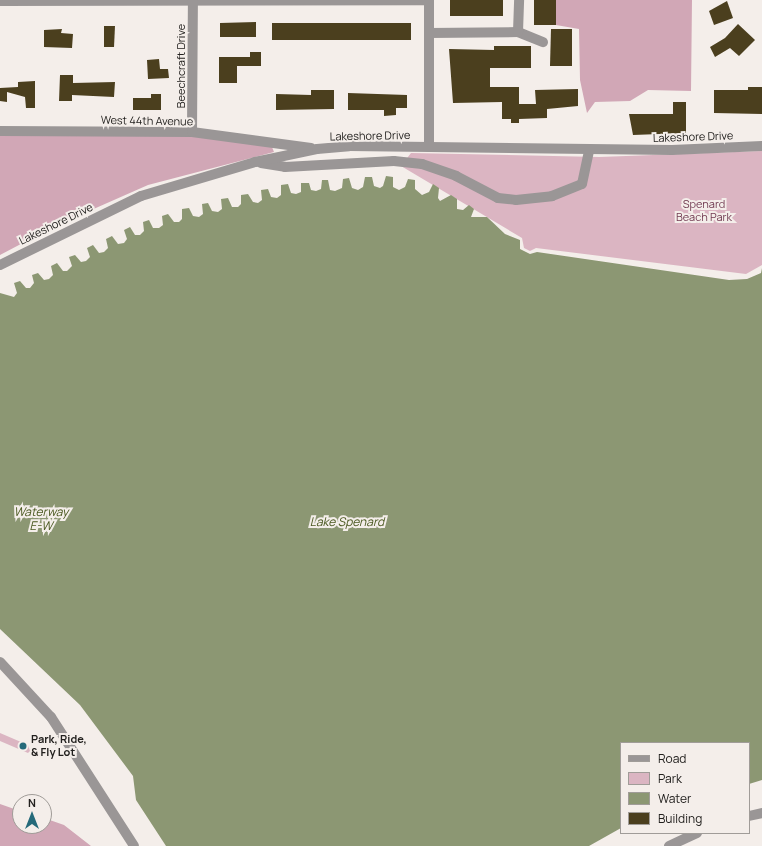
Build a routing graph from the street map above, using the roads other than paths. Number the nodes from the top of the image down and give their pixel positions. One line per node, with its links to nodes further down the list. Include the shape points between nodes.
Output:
1 (430, 0): 4 (street); 6 (street)
2 (519, 0): 5 (street)
3 (0, 1): 4 (street)
4 (193, 1): 9 (street, Beechcraft Drive)
5 (518, 32): 6 (street); 7 (street)
6 (430, 33): 11 (street)
7 (543, 42)
8 (0, 131): 9 (street, West 44th Avenue)
9 (192, 132): 12 (street, West 44th Avenue)
10 (762, 146): 13 (street, Lakeshore Drive)
11 (429, 148): 12 (street, Lakeshore Drive); 13 (street, Lakeshore Drive)
12 (317, 149): 14 (street, Lakeshore Drive)
13 (589, 150): 14 (street, via 582,184 552,196 516,200 498,198 456,176 422,164 394,161 285,167)
14 (255, 162): 15 (street, Lakeshore Drive, via 142,196)
15 (0, 265)
16 (0, 662): 20 (street, via 51,718)
17 (762, 813): 18 (street)
18 (750, 816)
19 (695, 834): 21 (street)
20 (134, 846)
21 (669, 846)

